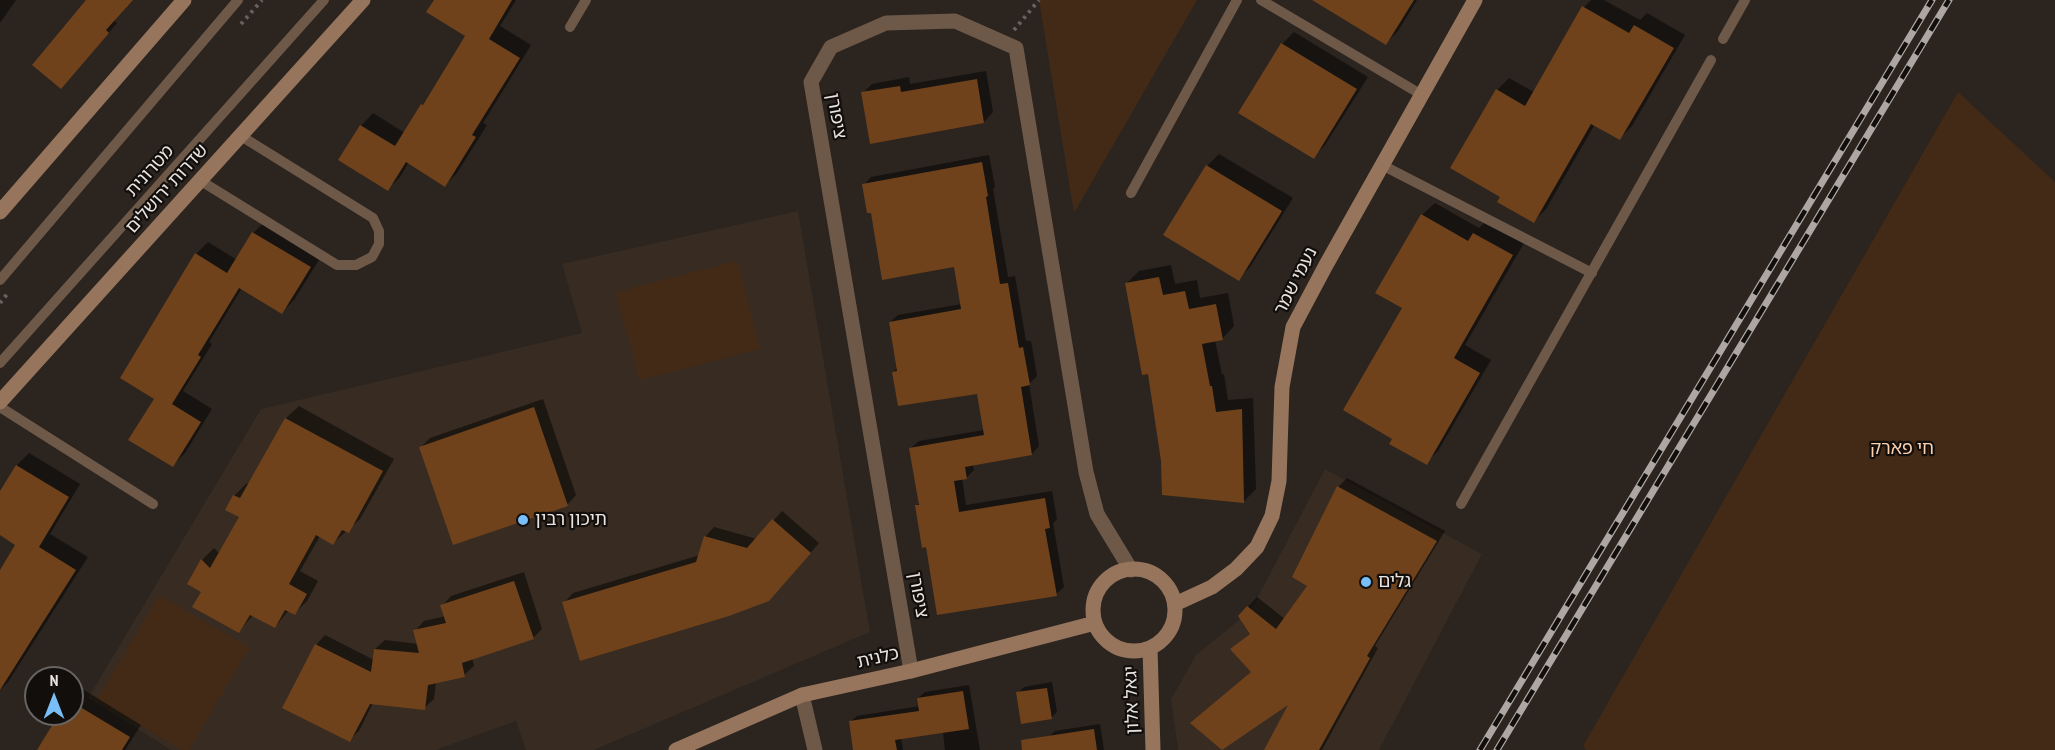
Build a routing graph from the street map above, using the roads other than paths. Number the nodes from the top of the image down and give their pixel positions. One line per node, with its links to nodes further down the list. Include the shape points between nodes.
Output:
1 (184, 0): 18 (street)
2 (238, 0): 20 (lane)
3 (324, 0): 21 (lane, מטרונית)
4 (363, 0): 14 (street, שדרות ירושלים)
5 (586, 0): 10 (lane)
6 (1237, 0): 17 (lane)
7 (1261, 0): 13 (lane)
8 (1475, 0): 13 (street, נעמי שמר)
9 (1745, 0): 11 (lane)
10 (570, 27)
11 (1723, 39)
12 (1711, 60): 19 (lane)
13 (1422, 94): 15 (street, נעמי שמר)
14 (241, 136): 16 (street, שדרות ירושלים); 16 (lane, via 373,218 379,244 372,257 356,265 337,265)
15 (1382, 165): 19 (lane); 26 (street, נעמי שמר, via 1293,327 1282,387 1279,482 1272,516 1257,547 1236,569 1212,587)
16 (201, 181): 22 (street, שדרות ירושלים)
17 (1131, 194)
18 (0, 212)
19 (1592, 273): 24 (lane)
20 (0, 280)
21 (0, 363)
22 (0, 404): 23 (lane)
23 (153, 504)
24 (1461, 504)
25 (1131, 570): 26 (street, via 1151,573 1162,580); 27 (street, via 1112,576 1102,585 1095,597); 29 (street, ציפורן, via 1097,514 1086,472 1016,48 955,21 886,23 831,47 811,82)
26 (1175, 604): 28 (street, via 1170,631)
27 (1095, 623): 28 (street, via 1106,639 1123,650); 29 (street, כלנית)
28 (1150, 648): 33 (street, יגאל אלון)
29 (911, 671): 30 (street, כלנית)
30 (802, 695): 31 (street, כלנית); 32 (street)
31 (676, 750)
32 (815, 750)
33 (1153, 750)

